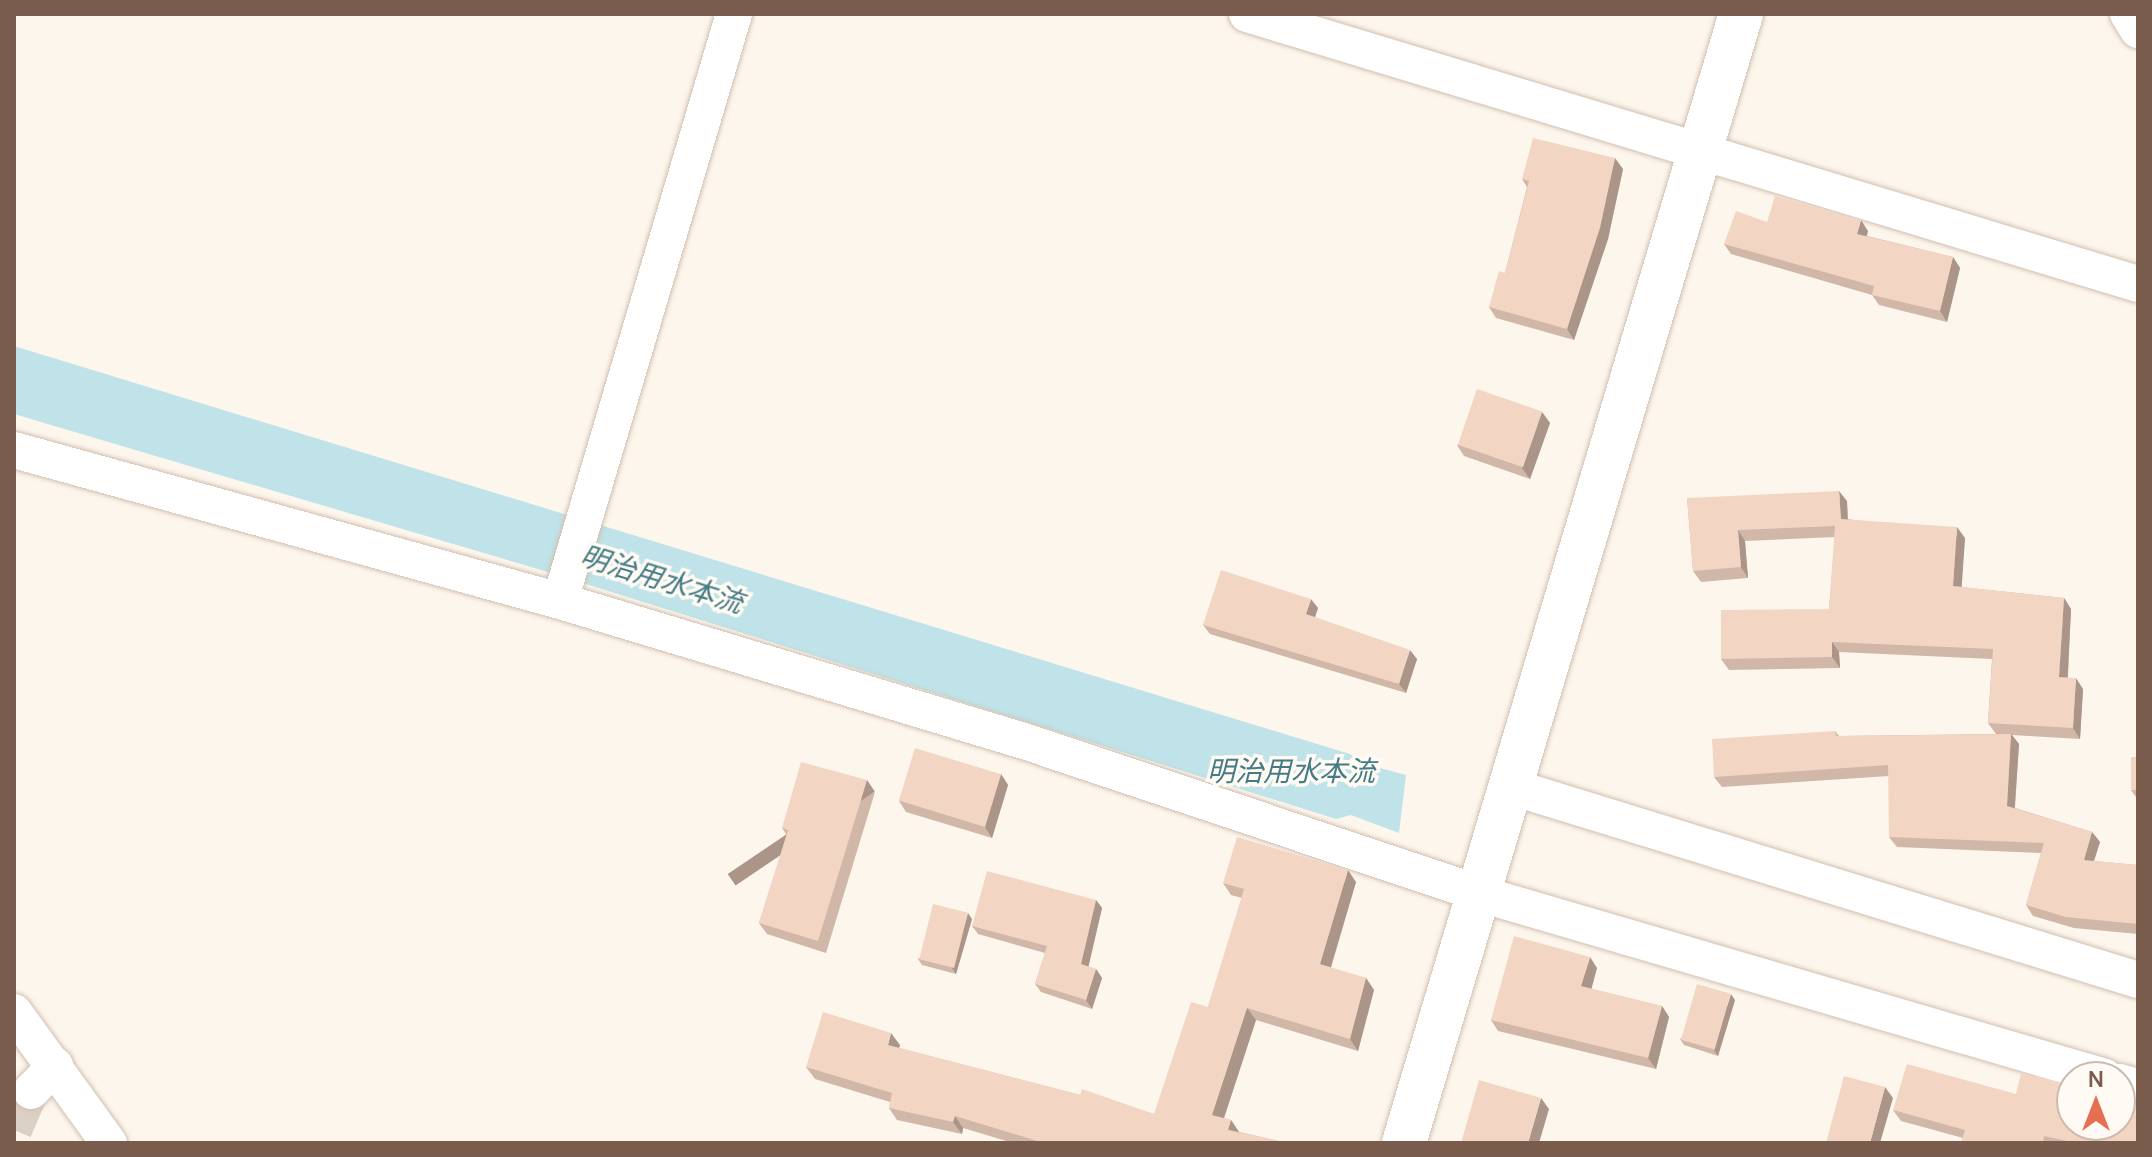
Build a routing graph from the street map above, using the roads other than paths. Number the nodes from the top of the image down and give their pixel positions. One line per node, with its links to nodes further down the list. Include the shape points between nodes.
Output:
1 (734, 14): 9 (street)
2 (1247, 14): 6 (street)
3 (1741, 14): 6 (street)
4 (2128, 14): 5 (street)
5 (2138, 30)
6 (1701, 152): 7 (street); 10 (street)
7 (2138, 284)
8 (14, 450): 9 (street)
9 (560, 601): 11 (street)
10 (1510, 794): 11 (street); 12 (street)
11 (1480, 885): 14 (street); 16 (street)
12 (2138, 980)
13 (14, 1012): 15 (street, via 43,1078)
14 (2056, 1062)
15 (109, 1143)
16 (1404, 1143)

